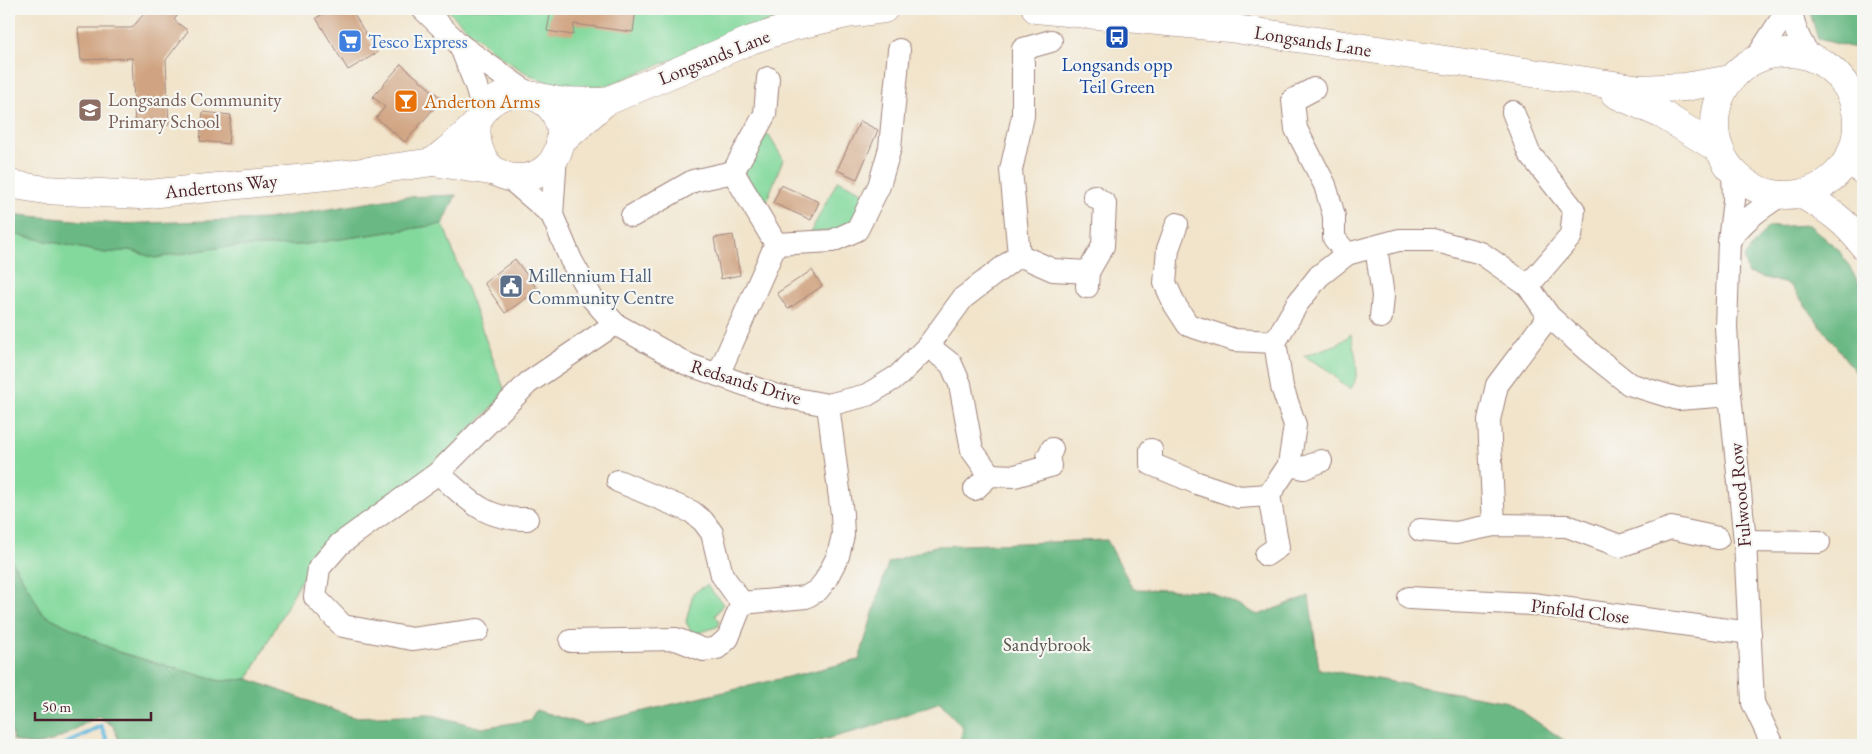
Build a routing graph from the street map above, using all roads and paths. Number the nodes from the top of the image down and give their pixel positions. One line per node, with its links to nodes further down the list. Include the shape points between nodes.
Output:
1 (423, 9): 7 (street, Longsands Lane)
2 (884, 9): 16 (main road, Longsands Lane, via 794,26 751,40)
3 (1036, 9): 5 (main road, Longsands Lane)
4 (1789, 9): 9 (street, via 1798,40); 10 (street)
5 (1230, 19): 13 (main road, Longsands Lane)
6 (1051, 41): 37 (street, via 1023,49 1023,116 1011,170)
7 (460, 46): 15 (street, Longsands Lane); 18 (street, Longsands Lane, via 476,86)
8 (899, 50): 33 (street, via 890,148 879,186 857,230 832,241)
9 (1811, 57): 10 (main road, via 1773,54); 19 (main road, via 1829,67 1843,81 1853,99)
10 (1755, 60): 12 (main road)
11 (768, 78): 23 (street, via 764,114)
12 (1731, 79): 13 (main road, via 1660,89); 21 (main road, via 1721,95 1716,113 1715,131)
13 (1588, 82): 21 (main road, via 1664,115)
14 (1314, 90): 36 (street, via 1293,100 1296,129 1325,185 1334,216 1334,238)
15 (532, 95): 16 (main road, Longsands Lane, via 558,101); 18 (main road, via 516,93 503,96 492,102); 20 (main road, via 547,104 556,115 561,129)
16 (605, 102): 20 (main road, Longsands Lane)
17 (1513, 112): 38 (street, via 1529,153 1574,210 1571,236)
18 (480, 117): 22 (main road); 25 (main road, via 476,137 478,151 486,163)
19 (1859, 121): 24 (main road); 27 (main road, via 1850,155 1838,173 1826,183)
20 (558, 149): 25 (main road, via 548,166 536,174 522,178); 29 (street, Redsands Drive)
21 (1726, 161): 27 (main road, via 1747,183 1764,191); 32 (street, Fulwood Row, via 1734,200)
22 (433, 162): 25 (main road, Andertons Way); 26 (main road, Andertons Way, via 347,174 138,194 45,190)
23 (733, 172): 30 (street, via 693,181); 33 (street)
24 (1863, 173)
25 (502, 175): 29 (street, Redsands Drive)
26 (9, 184)
27 (1791, 194): 32 (street, via 1753,213); 34 (main road, via 1828,209 1844,221)
28 (1094, 196): 37 (street, via 1106,204 1103,246 1087,280)
29 (552, 215): 41 (street, Redsands Drive, via 592,298)
30 (632, 216)
31 (1177, 224): 42 (street, via 1168,249 1165,284 1188,325 1234,340)
32 (1729, 241): 45 (street, Fulwood Row, via 1726,327)
33 (776, 244): 44 (street)
34 (1863, 244)
35 (1376, 247): 36 (street); 38 (street, via 1399,240 1433,240 1481,253); 40 (street, via 1383,296)
36 (1347, 254): 42 (street, via 1319,276)
37 (1019, 255): 43 (street, Redsands Drive, via 963,298)
38 (1528, 286): 39 (street)
39 (1549, 316): 45 (street, via 1629,384 1678,399); 55 (street, via 1497,385 1488,420)
40 (1381, 317)
41 (615, 324): 44 (street, Redsands Drive, via 687,364); 51 (street, via 528,384)
42 (1275, 342): 50 (street, via 1282,387 1295,425)
43 (928, 346): 46 (street, Redsands Drive, via 898,376 866,396); 47 (street, via 951,364 960,384 972,450 982,482 1050,466 1048,457)
44 (718, 375): 46 (street, Redsands Drive, via 774,395)
45 (1730, 394): 58 (street, Fulwood Row)
46 (828, 405): 62 (street, via 842,514 843,535 838,556 818,590 806,597)
47 (1052, 449)
48 (1151, 450): 53 (street, via 1151,464 1197,483 1239,497)
49 (1321, 461): 50 (street, via 1304,468)
50 (1289, 465): 53 (street)
51 (438, 473): 54 (street, via 480,509 507,519); 63 (street, via 340,544 319,568 315,596 343,626 412,639)
52 (618, 482): 62 (street, via 692,512 703,521 712,533 722,575)
53 (1269, 495): 60 (street, via 1278,547)
54 (527, 519)
55 (1494, 525): 56 (street, via 1456,532); 57 (street, via 1567,526 1620,546 1671,528)
56 (1420, 530)
57 (1718, 538)
58 (1745, 541): 59 (street); 64 (street, Fulwood Row)
59 (1819, 542)
60 (1266, 555)
61 (1409, 598): 64 (street, Pinfold Close, via 1532,604)
62 (742, 603): 65 (street, via 728,638 717,648 704,650 676,639)
63 (478, 630)
64 (1750, 634): 66 (street, Fulwood Row, via 1753,703)
65 (572, 641)
66 (1773, 745)

